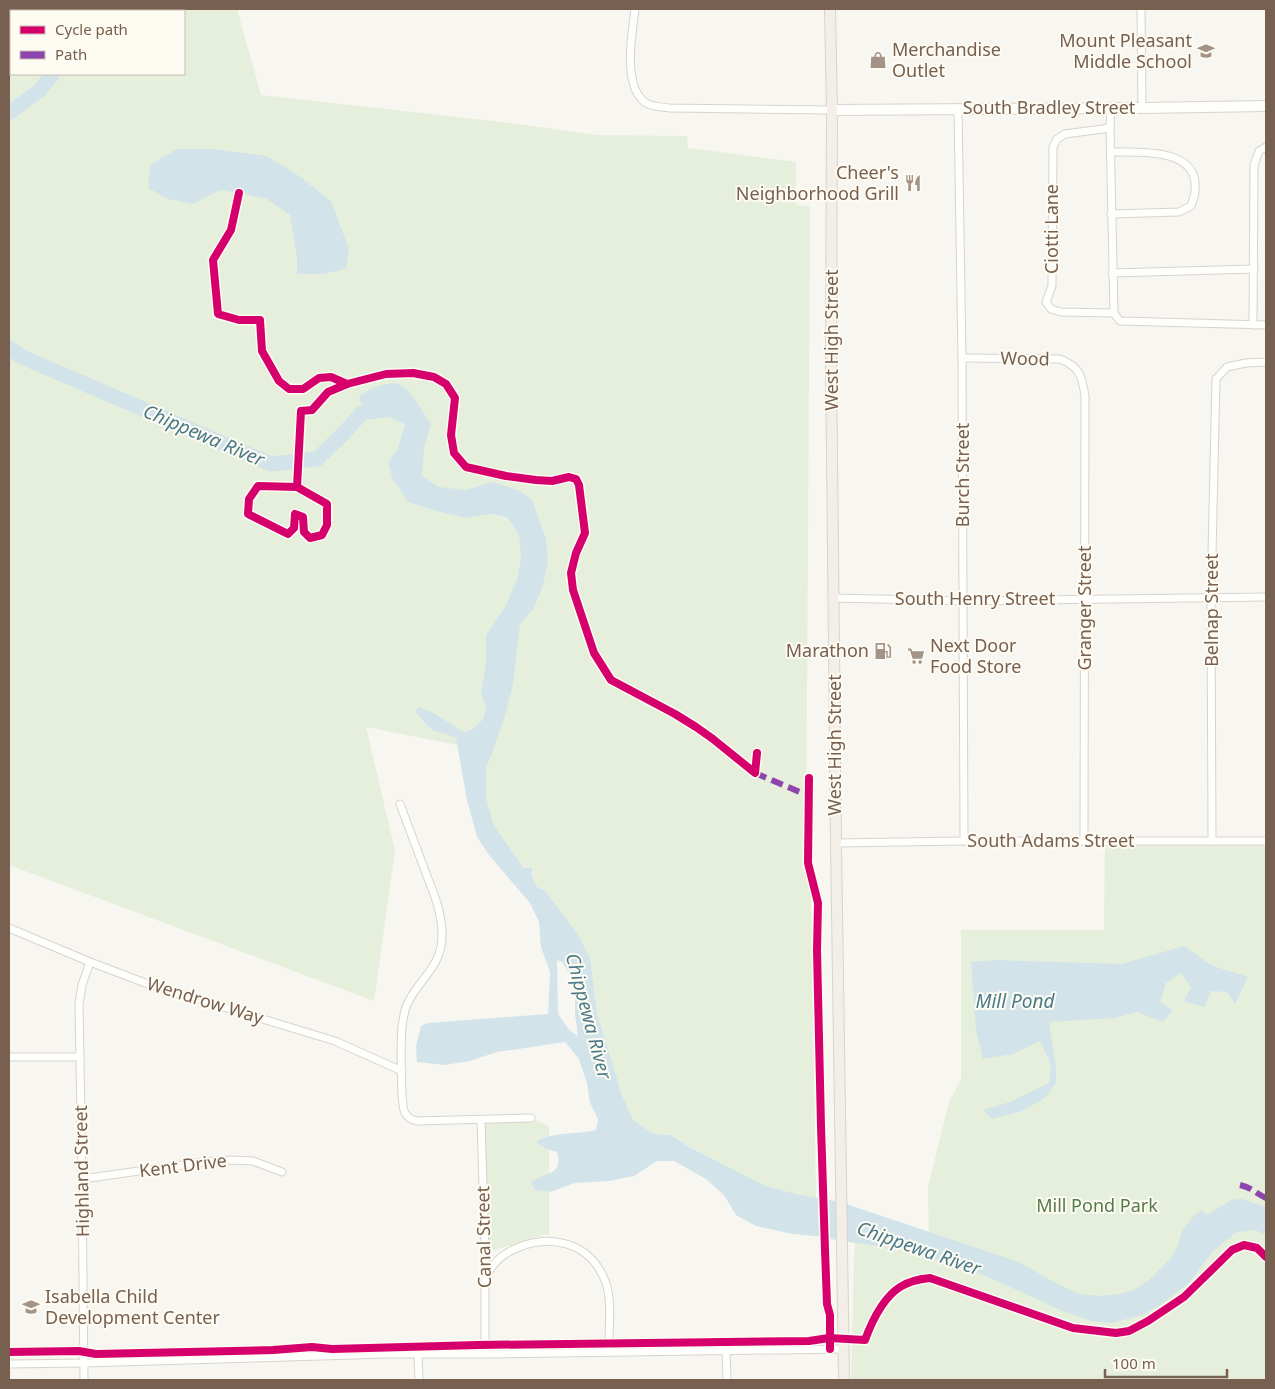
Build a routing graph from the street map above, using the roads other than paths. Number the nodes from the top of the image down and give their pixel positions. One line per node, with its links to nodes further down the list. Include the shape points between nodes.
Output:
1 (635, 9): 8 (street, via 630,67 636,92 646,103 670,108)
2 (830, 9): 8 (main road, West High Street)
3 (1141, 9): 7 (street)
4 (1266, 106): 7 (street, South Bradley Street)
5 (958, 108): 6 (street, South Bradley Street); 8 (street, South Bradley Street); 18 (street, Burch Street)
6 (1111, 108): 7 (street, South Bradley Street); 9 (street)
7 (1142, 108)
8 (832, 110): 22 (main road, West High Street)
9 (1110, 128): 11 (street); 15 (street, Ciotti Lane, via 1065,134 1056,139 1053,148 1052,286 1046,302 1051,309 1061,312)
10 (1266, 147): 13 (street, via 1259,151 1254,164)
11 (1111, 152): 12 (street); 12 (street, via 1150,152 1173,156 1191,170 1195,181 1191,206 1179,212)
12 (1112, 214): 14 (street)
13 (1254, 270): 14 (street); 16 (street)
14 (1112, 273): 15 (street)
15 (1114, 313): 16 (street, via 1120,321)
16 (1253, 325): 17 (street)
17 (1266, 325)
18 (962, 358): 20 (street, Wood, via 1060,359 1071,363); 25 (street, Burch Street)
19 (1266, 362): 23 (street, Belnap Street, via 1227,367 1216,378)
20 (1082, 376): 24 (street, Granger Street, via 1085,396)
21 (1266, 597): 23 (street, South Henry Street)
22 (834, 598): 25 (street, South Henry Street); 31 (main road, West High Street)
23 (1211, 598): 24 (street, South Henry Street); 29 (street, Belnap Street)
24 (1085, 599): 25 (street, South Henry Street); 27 (street, Granger Street)
25 (963, 601): 28 (street, Burch Street)
26 (400, 804): 36 (street, via 435,896 442,933 435,964 412,994 405,1012)
27 (1084, 840): 28 (street, South Adams Street); 29 (street, South Adams Street)
28 (964, 841): 31 (street, South Adams Street)
29 (1212, 841): 30 (street, South Adams Street)
30 (1266, 841)
31 (836, 843): 42 (main road, West High Street)
32 (9, 928): 33 (street, Wendrow Way)
33 (90, 962): 35 (street, Highland Street, via 79,998); 36 (street, Wendrow Way, via 167,991 343,1044)
34 (9, 1057): 35 (street)
35 (80, 1057): 40 (street, Highland Street)
36 (402, 1071): 38 (street, via 403,1108 410,1119)
37 (531, 1118): 38 (street)
38 (481, 1120): 41 (street, Canal Street)
39 (282, 1172): 40 (street, Kent Drive, via 253,1162 225,1160)
40 (82, 1179): 47 (street, Highland Street)
41 (485, 1284): 44 (street, via 497,1260 522,1246 548,1241 579,1249 597,1264 606,1281); 46 (street, Canal Street)
42 (844, 1349): 43 (street); 52 (main road, West High Street)
43 (726, 1350): 44 (street); 51 (street)
44 (609, 1352): 46 (street)
45 (418, 1354): 46 (street); 47 (street); 50 (street)
46 (485, 1354)
47 (84, 1363): 48 (street); 49 (street, Highland Street)
48 (9, 1364)
49 (84, 1380)
50 (419, 1380)
51 (727, 1380)
52 (844, 1380)

